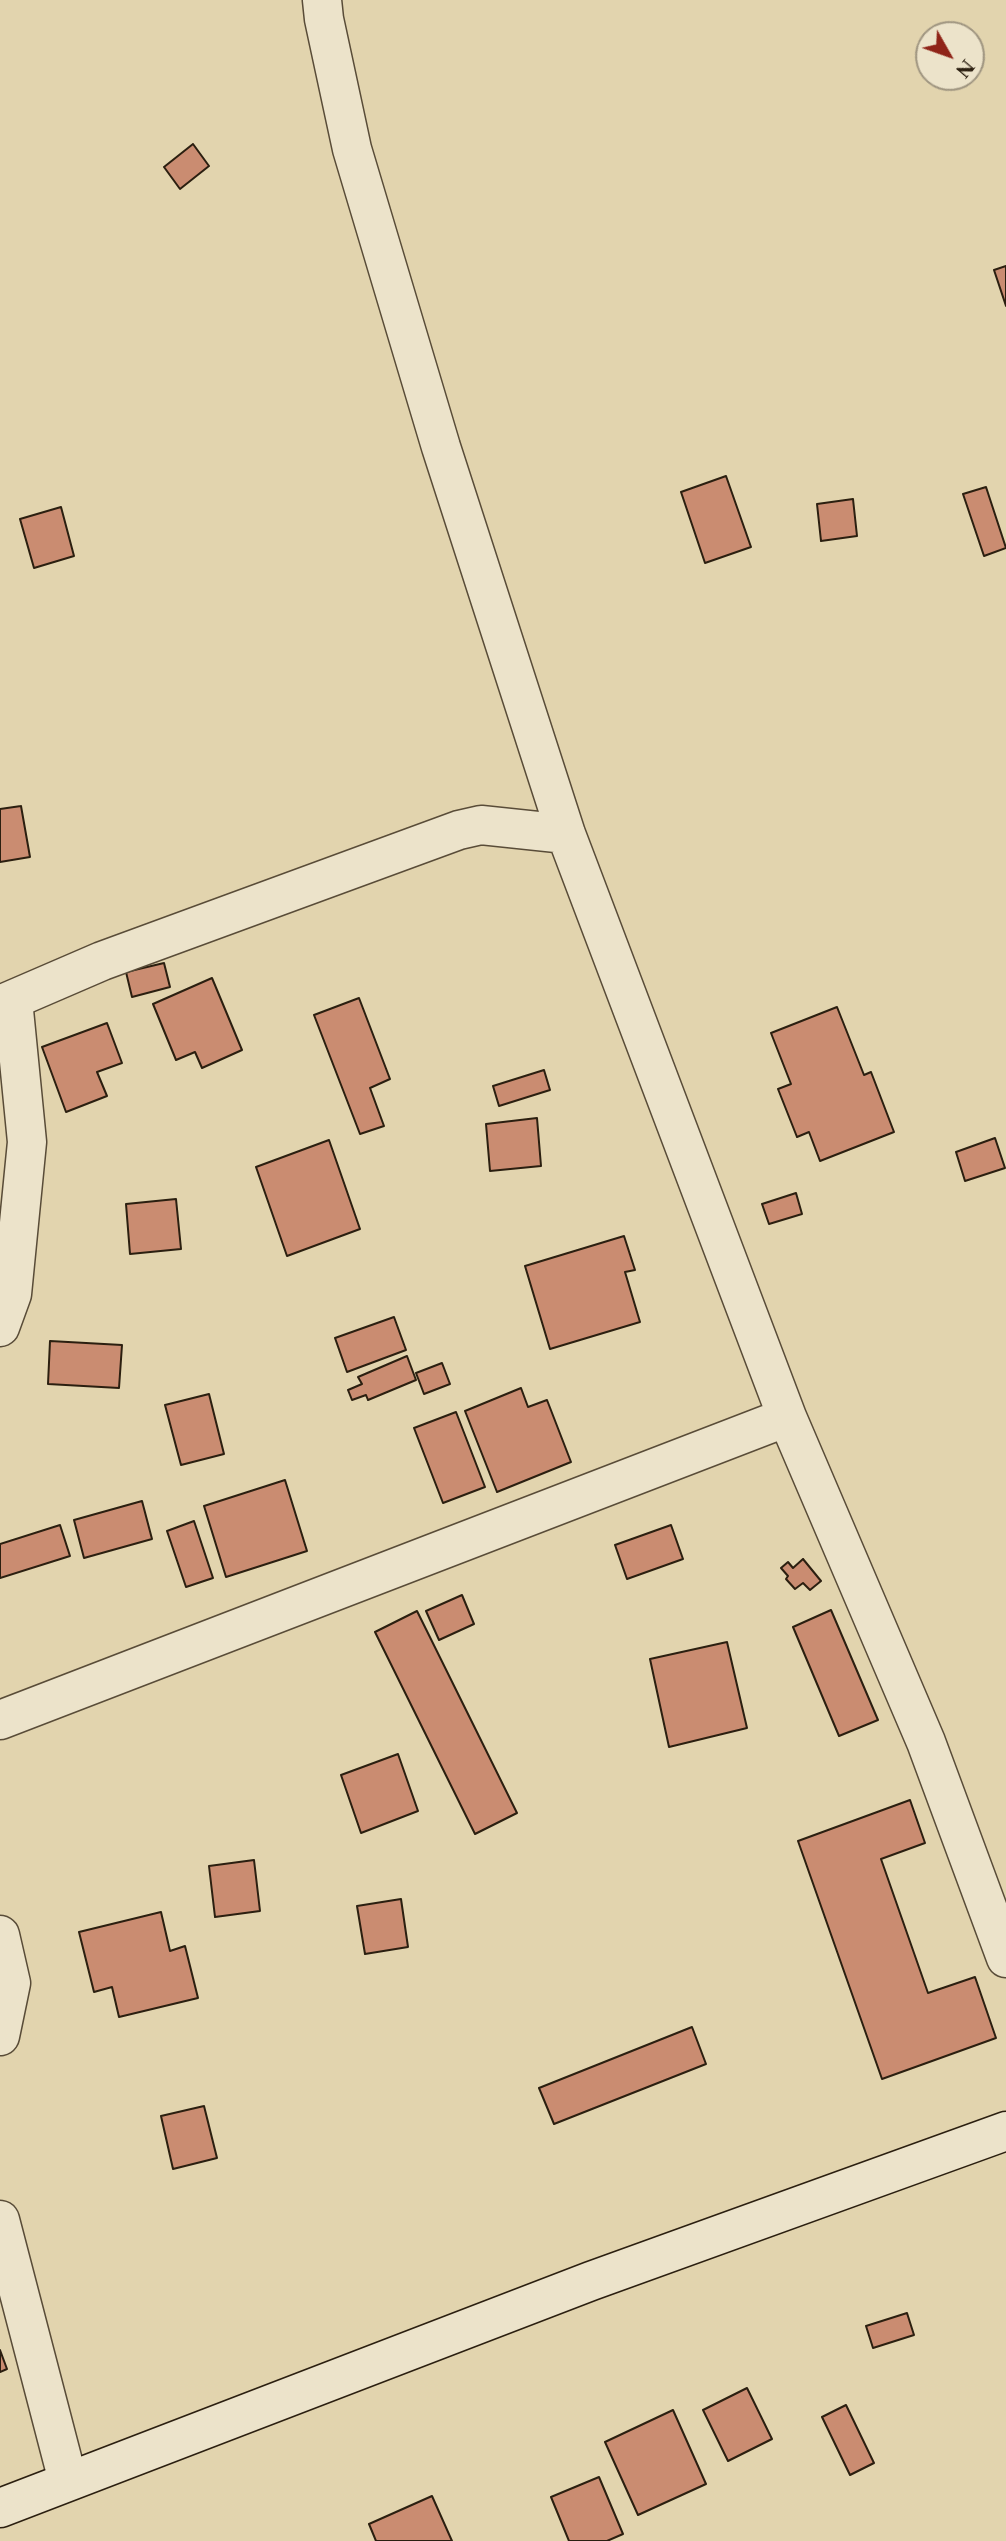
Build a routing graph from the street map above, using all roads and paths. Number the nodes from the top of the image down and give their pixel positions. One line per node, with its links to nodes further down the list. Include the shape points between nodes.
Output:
1 (322, 0): 2 (street, via 349,136 368,202 433,422)
2 (566, 834): 3 (street, via 481,825 458,830 102,961); 5 (street)
3 (6, 1002): 4 (street, via 27,1142 12,1294)
4 (0, 1327)
5 (787, 1416): 6 (street); 8 (street, via 926,1742)
6 (0, 1720)
7 (0, 1935): 9 (street, via 11,1983)
8 (1006, 1958)
9 (0, 2036)
10 (1006, 2131): 12 (street, via 578,2286)
11 (0, 2220): 12 (street)
12 (68, 2482): 13 (street)
13 (0, 2508)

